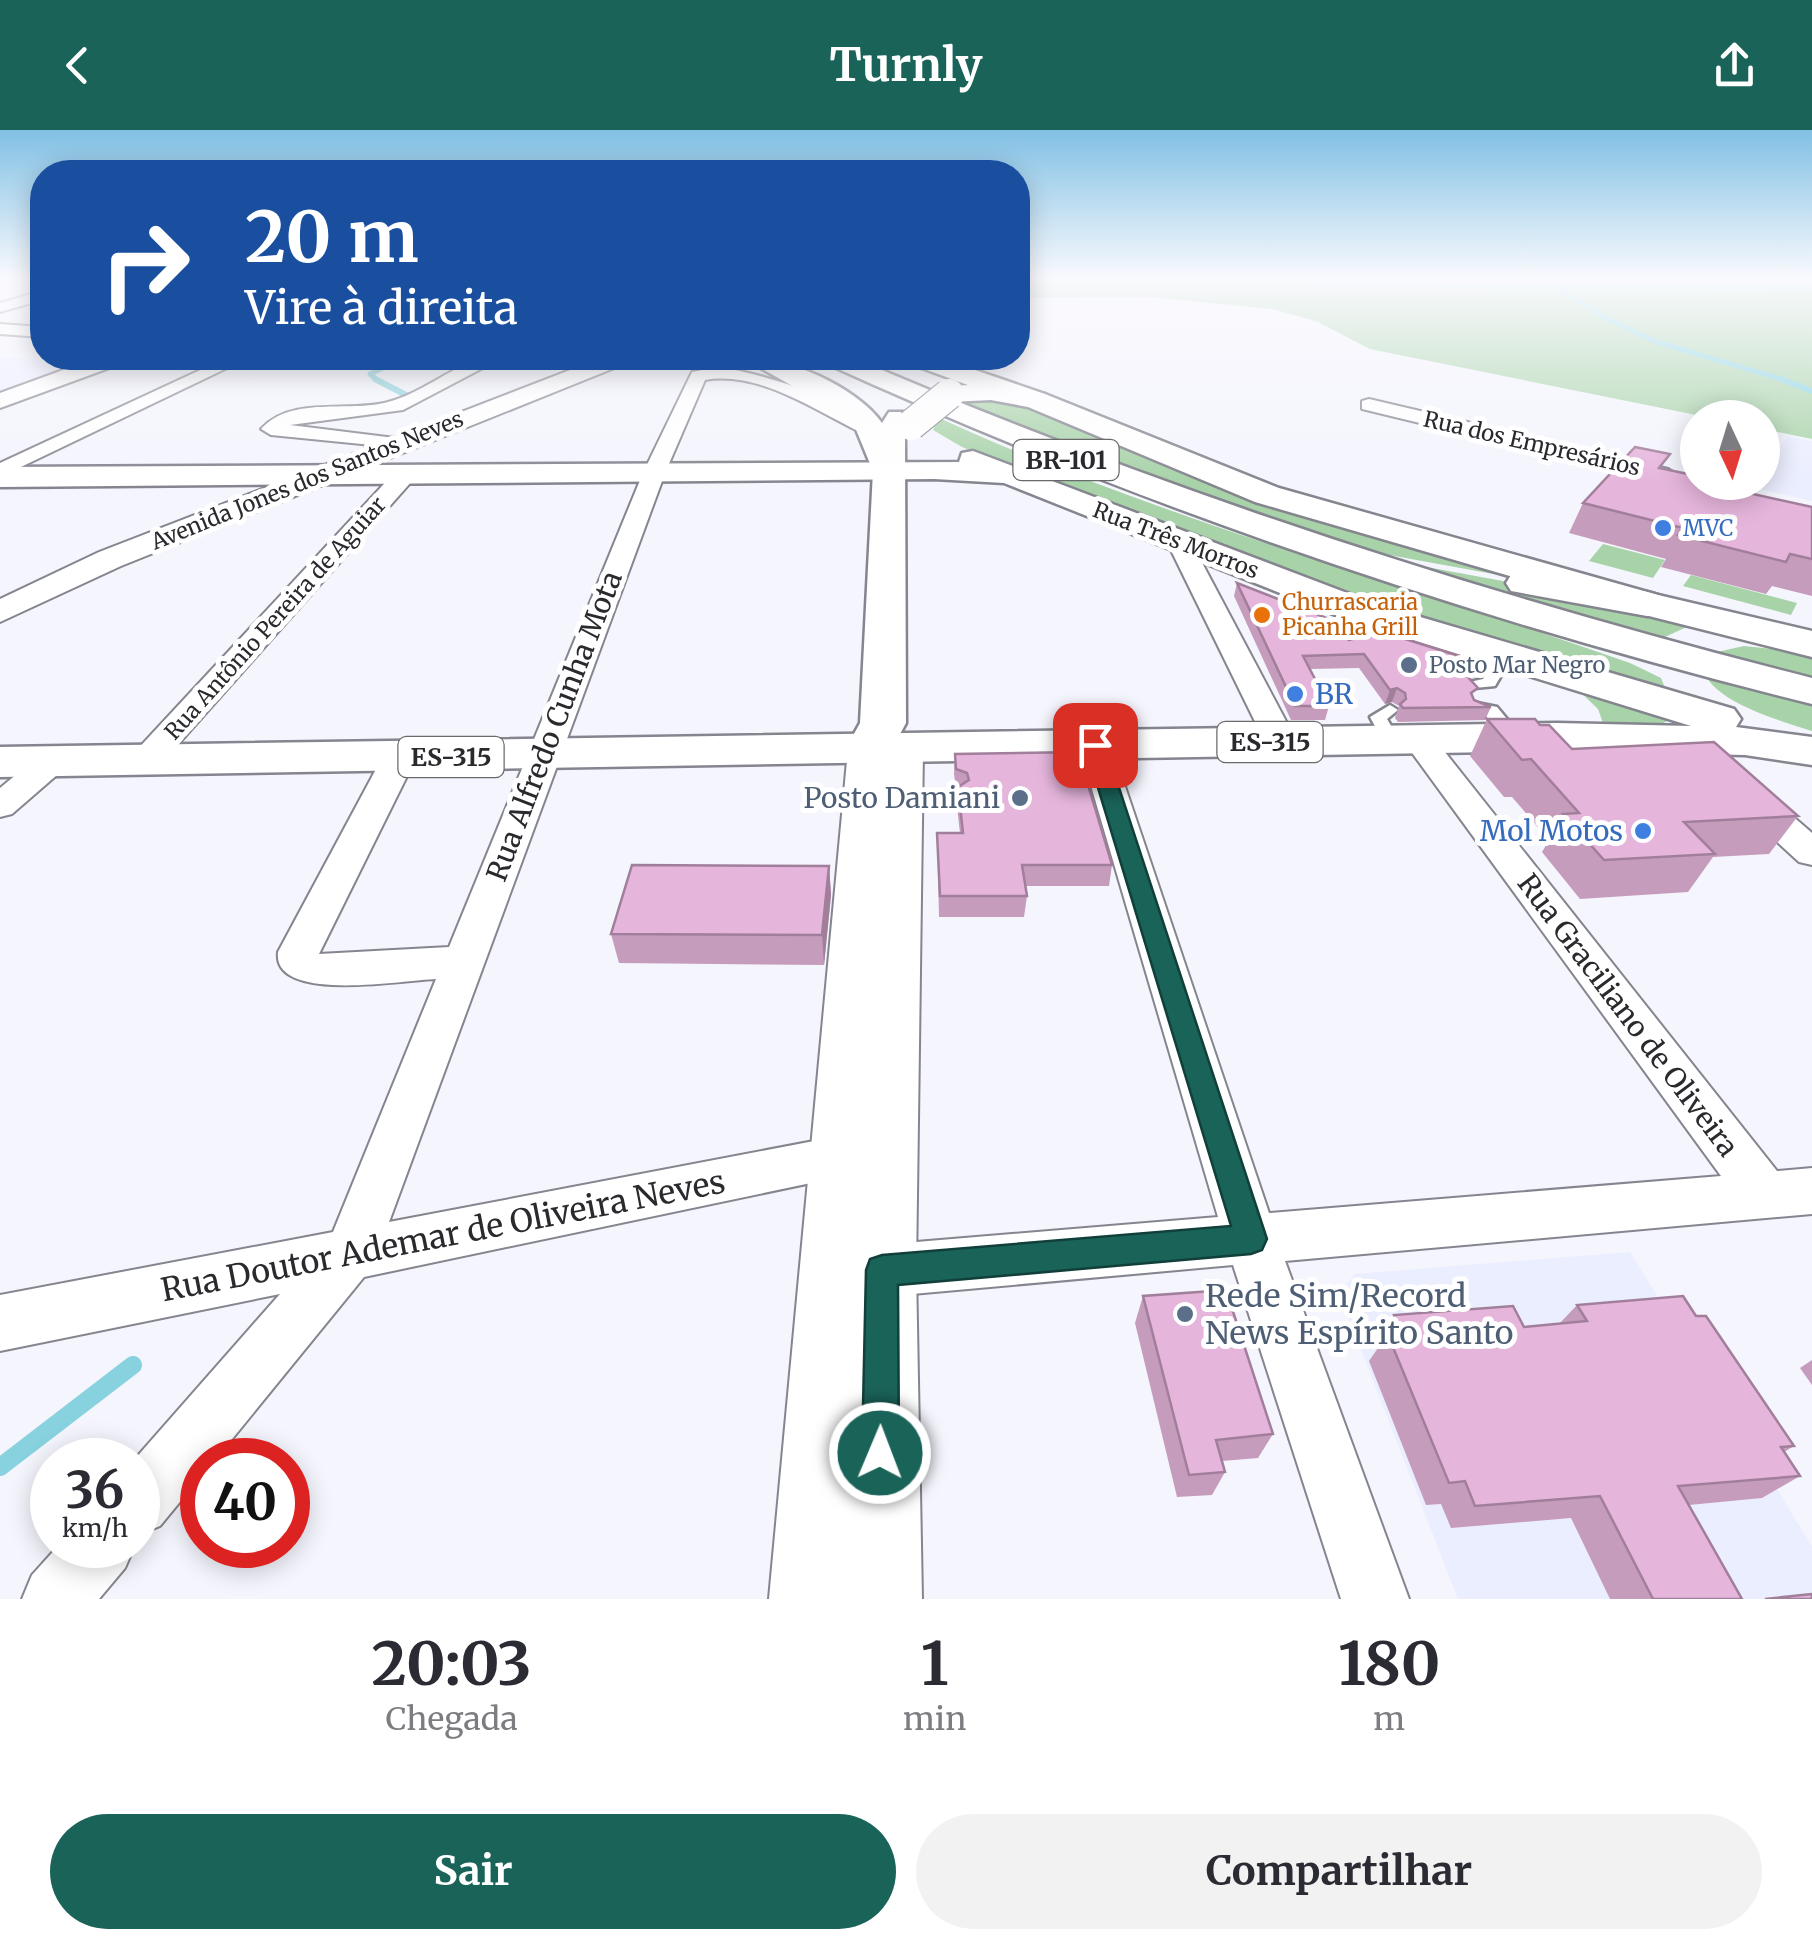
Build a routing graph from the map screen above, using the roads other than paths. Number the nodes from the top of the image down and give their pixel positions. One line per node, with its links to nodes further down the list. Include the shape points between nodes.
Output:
1 (83, 370): 11 (street)
2 (220, 370): 18 (street, via 146,398)
3 (465, 370): 15 (street, via 415,402 305,416 271,428)
4 (588, 370): 15 (street, Avenida Jones dos Santos Neves)
5 (779, 370): 14 (main road, via 844,404)
6 (861, 370): 24 (main road, BR-101, via 1070,462)
7 (933, 370): 9 (main road, via 940,376)
8 (951, 370): 10 (main road)
9 (940, 392): 10 (main road); 13 (main road, bridge)
10 (1035, 400): 25 (main road, via 1266,495)
11 (0, 401)
12 (1368, 405): 22 (street, Rua dos Empresários)
13 (905, 422): 16 (main road, via 891,432); 19 (main road, Rua Três Morros, via 924,441)
14 (871, 430): 16 (main road); 17 (street, Rua Alfredo Cunha Mota, via 749,376 707,372 696,379)
15 (396, 444): 20 (street, Avenida Jones dos Santos Neves)
16 (888, 470): 17 (main road); 19 (main road); 38 (main road)
17 (654, 473): 21 (main road); 37 (street, Rua Alfredo Cunha Mota)
18 (0, 474): 20 (main road)
19 (1007, 474): 23 (main road, Rua Três Morros)
20 (312, 476): 21 (main road); 26 (street, Avenida Jones dos Santos Neves)
21 (404, 476): 40 (street, Rua Antônio Pereira de Aguiar)
22 (1680, 478)
23 (1180, 542): 28 (main road, Rua Três Morros, via 1356,629); 34 (street)
24 (1305, 546): 25 (main road); 31 (main road, BR-101, via 1646,659)
25 (1647, 604): 27 (main road)
26 (0, 612)
27 (1812, 645): 31 (main road, via 1730,642 1691,649)
28 (1508, 657): 29 (lane, via 1490,683); 31 (main road, Rua Três Morros); 32 (main road, via 1560,691 1575,716 1570,726)
29 (1471, 686)
30 (1812, 691): 31 (main road)
31 (1674, 709): 32 (main road, ES-315); 35 (main road, ES-315, via 1745,741); 45 (street)
32 (1515, 727): 33 (main road, ES-315)
33 (1399, 729): 34 (main road, ES-315); 48 (street, Rua Graciliano de Oliveira)
34 (1281, 742): 36 (main road, ES-315)
35 (1800, 744)
36 (1095, 745): 38 (main road, ES-315); 49 (street, via 1103,797)
37 (542, 756): 38 (main road, ES-315); 39 (main road, ES-315); 46 (street, Rua Alfredo Cunha Mota)
38 (888, 756): 43 (lane); 47 (street); 47 (street, via 896,905)
39 (398, 758): 40 (main road, ES-315); 46 (street, via 298,962 309,970)
40 (146, 760): 42 (main road, ES-315)
41 (0, 762): 42 (main road, ES-315)
42 (53, 762): 44 (street)
43 (956, 799)
44 (0, 806)
45 (1812, 853)
46 (462, 962): 50 (street, Rua Alfredo Cunha Mota)
47 (862, 1154): 50 (street, Rua Doutor Ademar de Oliveira Neves); 51 (street)
48 (1789, 1193): 49 (street)
49 (1251, 1239): 51 (street); 58 (street)
50 (351, 1252): 52 (street, Rua Doutor Ademar de Oliveira Neves); 53 (street, Rua Alfredo Cunha Mota)
51 (856, 1273): 56 (street); 57 (street)
52 (0, 1324)
53 (160, 1478)
54 (82, 1568): 55 (street)
55 (56, 1599)
56 (812, 1599)
57 (879, 1599)
58 (1375, 1599)

